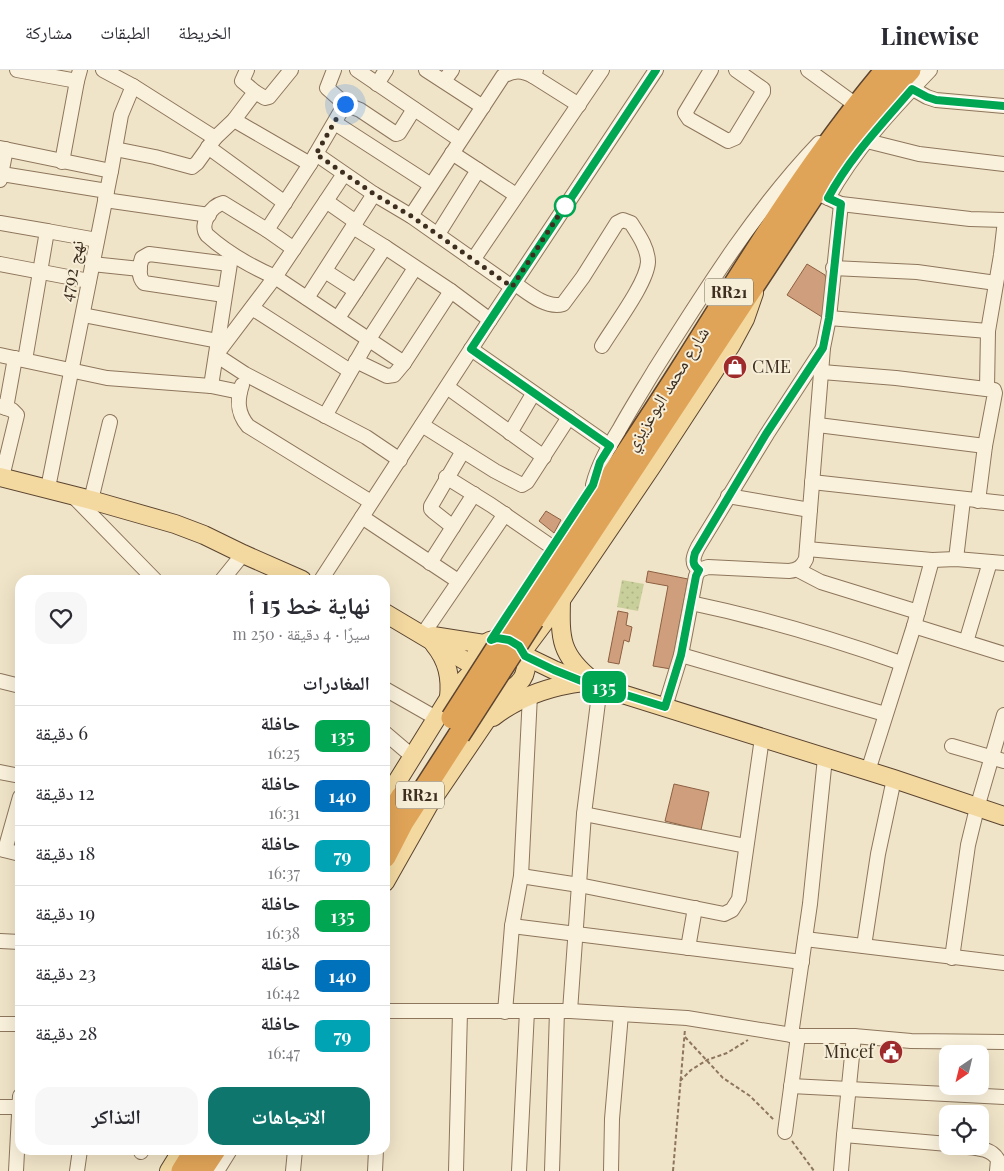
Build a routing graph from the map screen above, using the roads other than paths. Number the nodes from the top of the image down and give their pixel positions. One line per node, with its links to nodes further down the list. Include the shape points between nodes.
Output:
1 (17, 70): 18 (street)
2 (103, 70): 22 (street)
3 (247, 70): 23 (street, via 242,81)
4 (291, 70): 23 (street, via 269,98)
5 (334, 70): 24 (street, via 328,88)
6 (357, 70): 21 (street)
7 (386, 70): 21 (street)
8 (426, 70): 19 (street)
9 (602, 70): 25 (street)
10 (656, 70): 78 (street)
11 (711, 70): 12 (street, via 685,114 728,141 735,138 763,92)
12 (736, 70)
13 (808, 70): 26 (street)
14 (886, 70): 26 (highway, شارع محمد البوعزيزي / RR21)
15 (930, 70): 20 (street)
16 (499, 73): 17 (street, via 515,70); 28 (street)
17 (535, 73): 25 (street)
18 (78, 75): 39 (street)
19 (448, 76): 28 (street)
20 (911, 79): 27 (street, via 927,97 936,100); 33 (street); 49 (highway, شارع محمد البوعزيزي / RR21, via 892,89)
21 (377, 84): 29 (street)
22 (133, 86): 34 (street); 36 (street, نهج 4792, via 122,115)
23 (255, 92): 30 (street)
24 (345, 104): 29 (street, via 396,134); 31 (street)
25 (579, 105): 47 (street)
26 (856, 105): 76 (highway, شارع محمد البوعزيزي / RR21); 114 (street, via 797,166 744,234 645,385)
27 (1004, 106)
28 (483, 107): 32 (street)
29 (414, 109): 32 (street)
30 (234, 120): 34 (street); 38 (street)
31 (335, 122): 38 (street); 45 (street)
32 (460, 140): 37 (street)
33 (867, 141): 40 (street, via 919,154); 49 (street)
34 (212, 142): 36 (street, via 192,167); 51 (street)
35 (3, 148): 39 (street); 44 (street)
36 (115, 149): 42 (street, نهج 4792)
37 (452, 153): 41 (street); 45 (street)
38 (313, 159): 43 (street); 51 (street)
39 (62, 162): 42 (street)
40 (1004, 164)
41 (478, 170): 47 (street); 60 (street)
42 (111, 171): 48 (street, نهج 4792)
43 (344, 174): 46 (street); 50 (street)
44 (1, 177): 48 (street)
45 (431, 185): 53 (street)
46 (374, 194): 53 (street); 56 (street)
47 (516, 195): 66 (street)
48 (106, 196): 52 (street); 61 (street, نهج 4792)
49 (828, 198): 54 (street, via 970,219); 70 (street); 150 (highway, شارع محمد البوعزيزي / RR21, via 757,278)
50 (326, 201): 56 (street); 63 (street)
51 (285, 203): 58 (street)
52 (209, 215): 58 (street, via 215,206 223,203); 65 (street, via 205,232)
53 (411, 216): 60 (street)
54 (1004, 220)
55 (0, 223): 59 (street)
56 (354, 225): 62 (street); 72 (street)
57 (1004, 229): 64 (street)
58 (267, 230): 63 (street)
59 (47, 231): 61 (street); 73 (street)
60 (438, 234): 66 (street)
61 (97, 240): 68 (street, نهج 4792)
62 (385, 247): 69 (street); 79 (street)
63 (294, 249): 74 (street)
64 (1003, 255): 77 (street)
65 (231, 259): 71 (street, via 149,254 142,258); 74 (street); 81 (street)
66 (473, 260): 78 (street)
67 (0, 264): 73 (street)
68 (92, 264): 71 (street); 75 (street, نهج 4792)
69 (415, 268): 80 (street); 90 (street)
70 (834, 268): 77 (street, via 917,272); 87 (street)
71 (140, 269): 81 (street, via 140,279 144,283)
72 (325, 271): 79 (street); 82 (street)
73 (41, 272): 75 (street); 96 (street)
74 (275, 277): 82 (street); 84 (street)
75 (89, 281): 85 (street, نهج 4792)
76 (735, 283): 122 (main road, via 704,319); 153 (highway, شارع محمد البوعزيزي / RR21)
77 (996, 283): 83 (street)
78 (513, 285): 88 (street); 91 (street, via 542,302 562,304 617,223 623,220 631,223 646,252 647,268 638,289)
79 (356, 290): 86 (street)
80 (451, 291): 88 (street); 97 (street)
81 (224, 295): 92 (street)
82 (307, 298): 86 (street)
83 (998, 302): 89 (street)
84 (252, 308): 92 (street); 98 (street)
85 (83, 315): 92 (street); 99 (street, نهج 4792)
86 (338, 318): 90 (street)
87 (829, 318): 89 (street); 93 (street)
88 (490, 320): 94 (street)
89 (988, 331): 104 (street)
90 (369, 338): 97 (street); 98 (street)
91 (602, 346)
92 (217, 348): 101 (street); 102 (street)
93 (823, 348): 100 (street); 126 (street)
94 (471, 349): 103 (street); 106 (street)
95 (0, 355): 96 (street)
96 (20, 359): 99 (street); 107 (street)
97 (404, 363): 98 (street, via 390,377)
98 (353, 366): 108 (street)
99 (71, 369): 102 (street, via 118,379); 123 (street, نهج 4792)
100 (822, 372): 104 (street); 111 (street)
101 (245, 374): 105 (street); 108 (street)
102 (211, 386): 105 (street)
103 (447, 387): 112 (street); 113 (street)
104 (987, 388): 115 (street, via 995,393)
105 (240, 392): 130 (street, via 238,409 248,426)
106 (533, 394): 109 (street); 113 (street)
107 (3, 407): 119 (street, via 17,415)
108 (325, 416): 118 (street, via 366,437)
109 (569, 417): 114 (street); 117 (street)
110 (110, 422): 127 (street)
111 (818, 424): 115 (street); 121 (street)
112 (422, 425): 116 (street); 118 (street)
113 (510, 433): 117 (street)
114 (610, 446): 122 (street, via 600,462)
115 (985, 446): 129 (street)
116 (463, 451): 117 (street, via 522,486); 120 (street)
117 (544, 457)
118 (400, 460): 130 (street)
119 (1, 477): 123 (main road)
120 (446, 477): 124 (street); 135 (street, via 431,509)
121 (812, 482): 128 (street); 132 (street)
122 (593, 485): 136 (main road)
123 (48, 488): 125 (main road)
124 (474, 494): 133 (street); 135 (street)
125 (72, 495): 127 (main road); 145 (street)
126 (728, 496): 132 (street); 143 (street, via 695,553 694,566)
127 (91, 500): 138 (main road, via 175,524)
128 (963, 500): 129 (street); 139 (street)
129 (978, 501): 131 (street)
130 (371, 502): 134 (street)
131 (1004, 503)
132 (810, 510): 137 (street)
133 (505, 514): 136 (street); 149 (street)
134 (362, 517): 142 (street); 148 (street)
135 (453, 527): 142 (street)
136 (552, 547): 157 (main road)
137 (807, 549): 140 (street); 144 (street, via 803,565)
138 (243, 554): 146 (street); 147 (main road)
139 (956, 559): 140 (street); 141 (street)
140 (932, 560): 152 (street)
141 (997, 562): 158 (street)
142 (430, 563): 149 (street)
143 (699, 570): 144 (street, via 708,567); 151 (street)
144 (798, 570): 152 (street, via 821,582)
145 (150, 575)
146 (226, 575)
147 (279, 575)
148 (324, 575)
149 (458, 581): 156 (street)
150 (559, 592): 153 (highway, RR21); 159 (main road); 165 (main road, via 566,651)
151 (692, 603): 161 (street); 162 (street, via 748,615)
152 (918, 612): 155 (street)
153 (527, 616): 172 (highway, RR21, bridge)
154 (390, 617): 156 (main road)
155 (914, 626): 158 (street); 162 (street)
156 (422, 634): 157 (main road); 163 (main road); 172 (main road, via 446,662)
157 (488, 642): 159 (main road, via 497,638 509,640); 163 (main road, via 476,654)
158 (966, 642): 160 (street)
159 (524, 653): 165 (main road); 168 (main road, via 527,663)
160 (1004, 654)
161 (681, 655): 169 (street); 170 (street)
162 (901, 663): 170 (street)
163 (474, 668): 168 (main road, via 483,685 494,690); 172 (main road, via 460,683)
164 (0, 681): 166 (street)
165 (586, 682): 168 (main road); 169 (main road); 187 (street)
166 (15, 685)
167 (390, 691): 172 (street)
168 (517, 691): 173 (main road); 173 (main road); 195 (street)
169 (665, 707): 175 (main road)
170 (885, 714): 180 (street)
171 (1004, 715): 179 (street)
172 (449, 718): 177 (main road); 188 (highway, RR21); 191 (highway, RR21)
173 (480, 729): 194 (main road, via 428,806)
174 (390, 737): 177 (street)
175 (762, 738): 178 (main road); 190 (street)
176 (952, 746): 179 (street)
177 (412, 756): 184 (main road)
178 (825, 758): 180 (main road); 200 (street)
179 (998, 759): 185 (street)
180 (868, 771): 183 (main road)
181 (0, 772): 182 (street)
182 (15, 775)
183 (894, 779): 185 (main road); 203 (street)
184 (390, 792)
185 (977, 808): 189 (main road); 205 (street)
186 (15, 811): 192 (street)
187 (584, 814): 190 (street); 196 (street)
188 (390, 816)
189 (1004, 816)
190 (746, 846): 197 (street, via 738,899 732,910 724,914)
191 (390, 847)
192 (2, 849): 193 (street)
193 (15, 853)
194 (390, 873)
195 (521, 876): 196 (street); 198 (street)
196 (579, 885): 197 (street); 199 (street)
197 (695, 908): 204 (street)
198 (512, 926): 199 (street); 212 (street)
199 (576, 933): 204 (street); 210 (street)
200 (806, 939): 203 (street); 206 (street)
201 (0, 941): 202 (street)
202 (15, 942)
203 (864, 946): 205 (street)
204 (688, 948): 206 (street)
205 (952, 958): 207 (street)
206 (802, 962): 216 (street)
207 (1004, 963)
208 (390, 1010): 211 (street)
209 (527, 1011): 210 (street); 212 (street); 244 (street)
210 (563, 1011): 213 (street); 245 (street)
211 (460, 1012): 212 (street); 243 (street)
212 (505, 1012)
213 (621, 1014): 216 (street, via 686,1018); 246 (street)
214 (0, 1024): 215 (street)
215 (15, 1024)
216 (794, 1035): 217 (street); 219 (street)
217 (854, 1036): 218 (street, via 911,1041); 220 (street)
218 (1004, 1042)
219 (791, 1086): 220 (street); 224 (street)
220 (848, 1088): 221 (street); 225 (street)
221 (1004, 1098)
222 (0, 1107): 223 (street)
223 (15, 1107)
224 (785, 1132)
225 (844, 1135): 226 (street); 247 (street)
226 (939, 1143)
227 (989, 1152): 248 (street, via 998,1160)
228 (17, 1155): 237 (street)
229 (79, 1155): 238 (street)
230 (179, 1155): 236 (main road)
231 (189, 1155): 236 (highway)
232 (212, 1155): 239 (highway)
233 (227, 1155): 240 (street)
234 (295, 1155): 241 (street)
235 (376, 1155): 242 (street)
236 (171, 1170)
237 (16, 1171)
238 (77, 1171)
239 (201, 1171)
240 (217, 1171)
241 (293, 1171)
242 (376, 1171)
243 (456, 1171)
244 (519, 1171)
245 (552, 1171)
246 (610, 1171)
247 (841, 1171)
248 (997, 1171)

